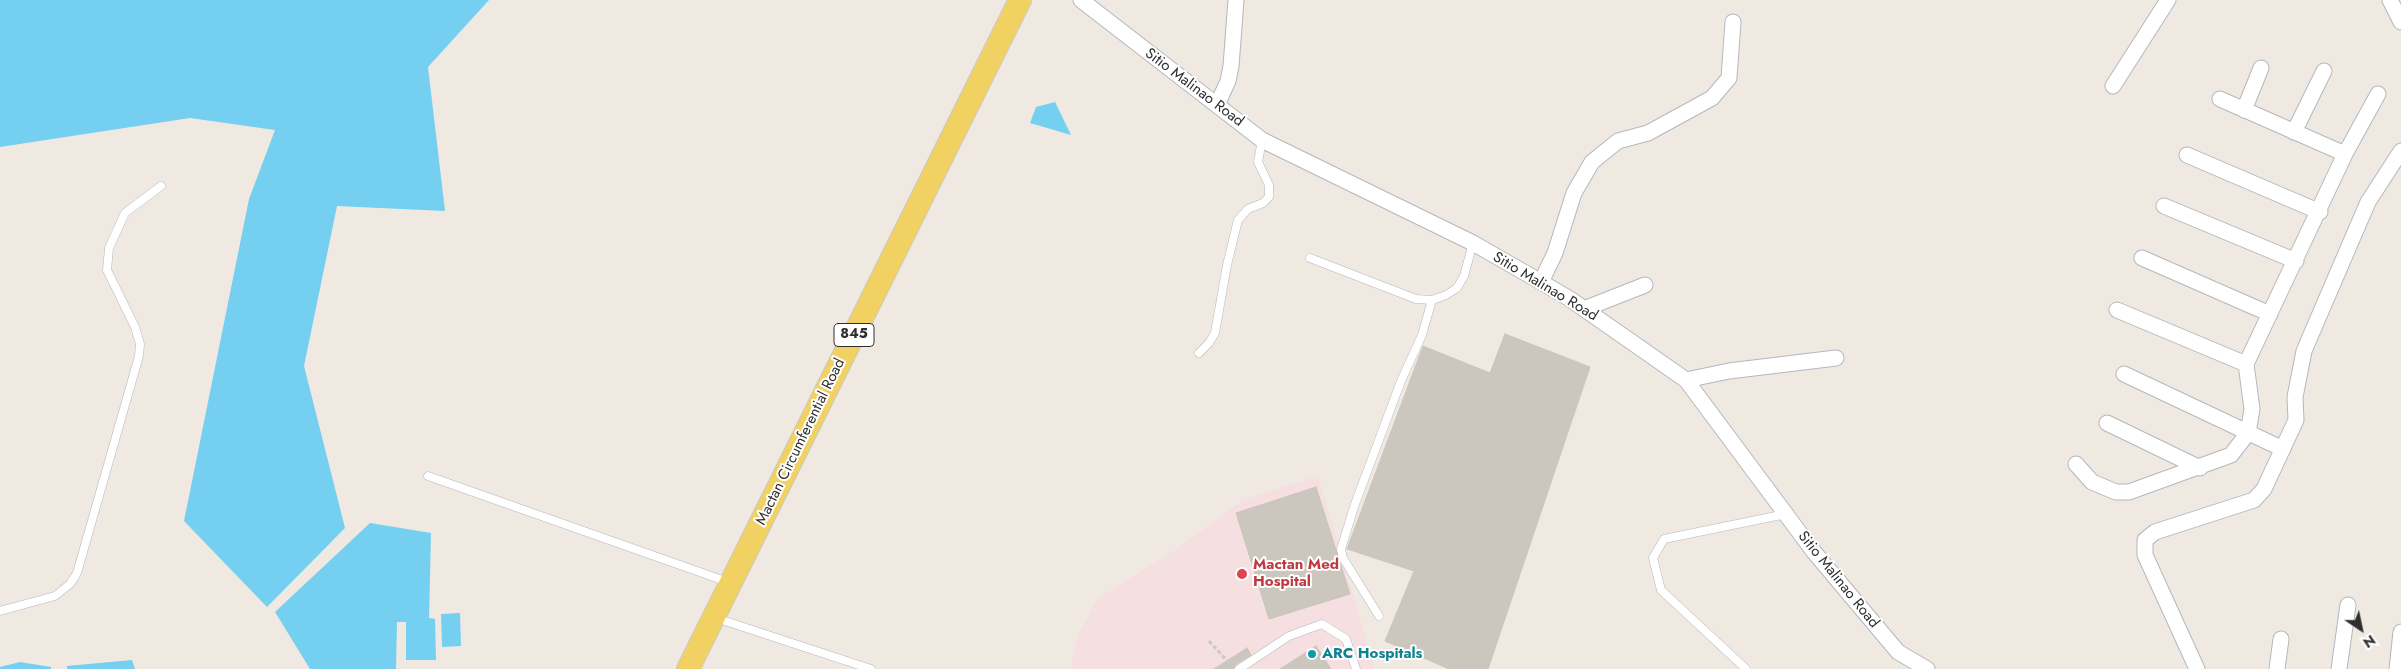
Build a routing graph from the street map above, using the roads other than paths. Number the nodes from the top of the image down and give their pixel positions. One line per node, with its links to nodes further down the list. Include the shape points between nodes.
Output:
1 (1020, 0): 45 (main road, Mactan Circumferential Road / 845)
2 (1081, 0): 13 (street, Sitio Malinao Road)
3 (1236, 0): 13 (street, via 1231,66)
4 (2168, 0): 10 (street)
5 (2390, 0): 7 (street)
6 (1734, 22): 27 (street, via 1729,78 1712,98 1648,133 1618,141 1592,162 1574,193 1555,253)
7 (2401, 22)
8 (2261, 68): 14 (street)
9 (2324, 71): 15 (street)
10 (2113, 86)
11 (2378, 94): 18 (street)
12 (2220, 99): 14 (street)
13 (1217, 105): 16 (street, Sitio Malinao Road)
14 (2244, 110): 15 (street)
15 (2294, 132): 18 (street)
16 (1262, 140): 23 (street, Sitio Malinao Road); 33 (lane, via 1258,162 1269,185 1269,197 1248,209 1238,220 1215,333)
17 (2401, 152): 40 (street, via 2368,202 2304,351 2295,397 2296,420)
18 (2346, 154): 22 (street)
19 (2187, 155): 22 (street)
20 (161, 186): 47 (lane, via 125,213 109,248 107,270 135,327 140,344 139,356 77,573 56,596)
21 (2164, 206): 26 (street)
22 (2320, 212): 26 (street)
23 (1473, 243): 27 (street, Sitio Malinao Road); 29 (lane, via 1464,276 1457,288)
24 (1310, 258): 29 (lane, via 1416,299)
25 (2142, 258): 32 (street)
26 (2296, 261): 32 (street)
27 (1541, 282): 30 (street, Sitio Malinao Road)
28 (1645, 285): 30 (street)
29 (1432, 300): 48 (lane, via 1422,335 1401,381 1341,548 1343,558)
30 (1584, 308): 37 (street, Sitio Malinao Road)
31 (2117, 310): 35 (street)
32 (2270, 314): 35 (street)
33 (1199, 353)
34 (1836, 358): 37 (street, via 1729,371)
35 (2246, 364): 39 (street, via 2252,409)
36 (2124, 374): 39 (street)
37 (1686, 380): 44 (street, Sitio Malinao Road)
38 (2107, 422): 42 (street)
39 (2248, 433): 40 (street); 42 (street, via 2231,455)
40 (2283, 449): 58 (street, via 2264,489 2254,500 2155,532 2145,540 2145,555)
41 (2076, 464): 42 (street, via 2092,482 2116,492 2129,492)
42 (2200, 468)
43 (428, 476): 45 (lane)
44 (1786, 514): 56 (lane, via 1664,539 1653,558 1660,590); 57 (street, Sitio Malinao Road, via 1898,652)
45 (731, 583): 49 (main road, Mactan Circumferential Road / 845)
46 (2348, 605): 60 (street)
47 (0, 611)
48 (1379, 616)
49 (714, 618): 52 (main road, Mactan Circumferential Road / 845); 53 (lane)
50 (2401, 632): 61 (street)
51 (2281, 639): 59 (street)
52 (688, 669)
53 (872, 669)
54 (1239, 669): 55 (lane, via 1289,636 1322,624 1346,640)
55 (1356, 669)
56 (1746, 669)
57 (1927, 669)
58 (2197, 669)
59 (2277, 669)
60 (2339, 669)
61 (2397, 669)

